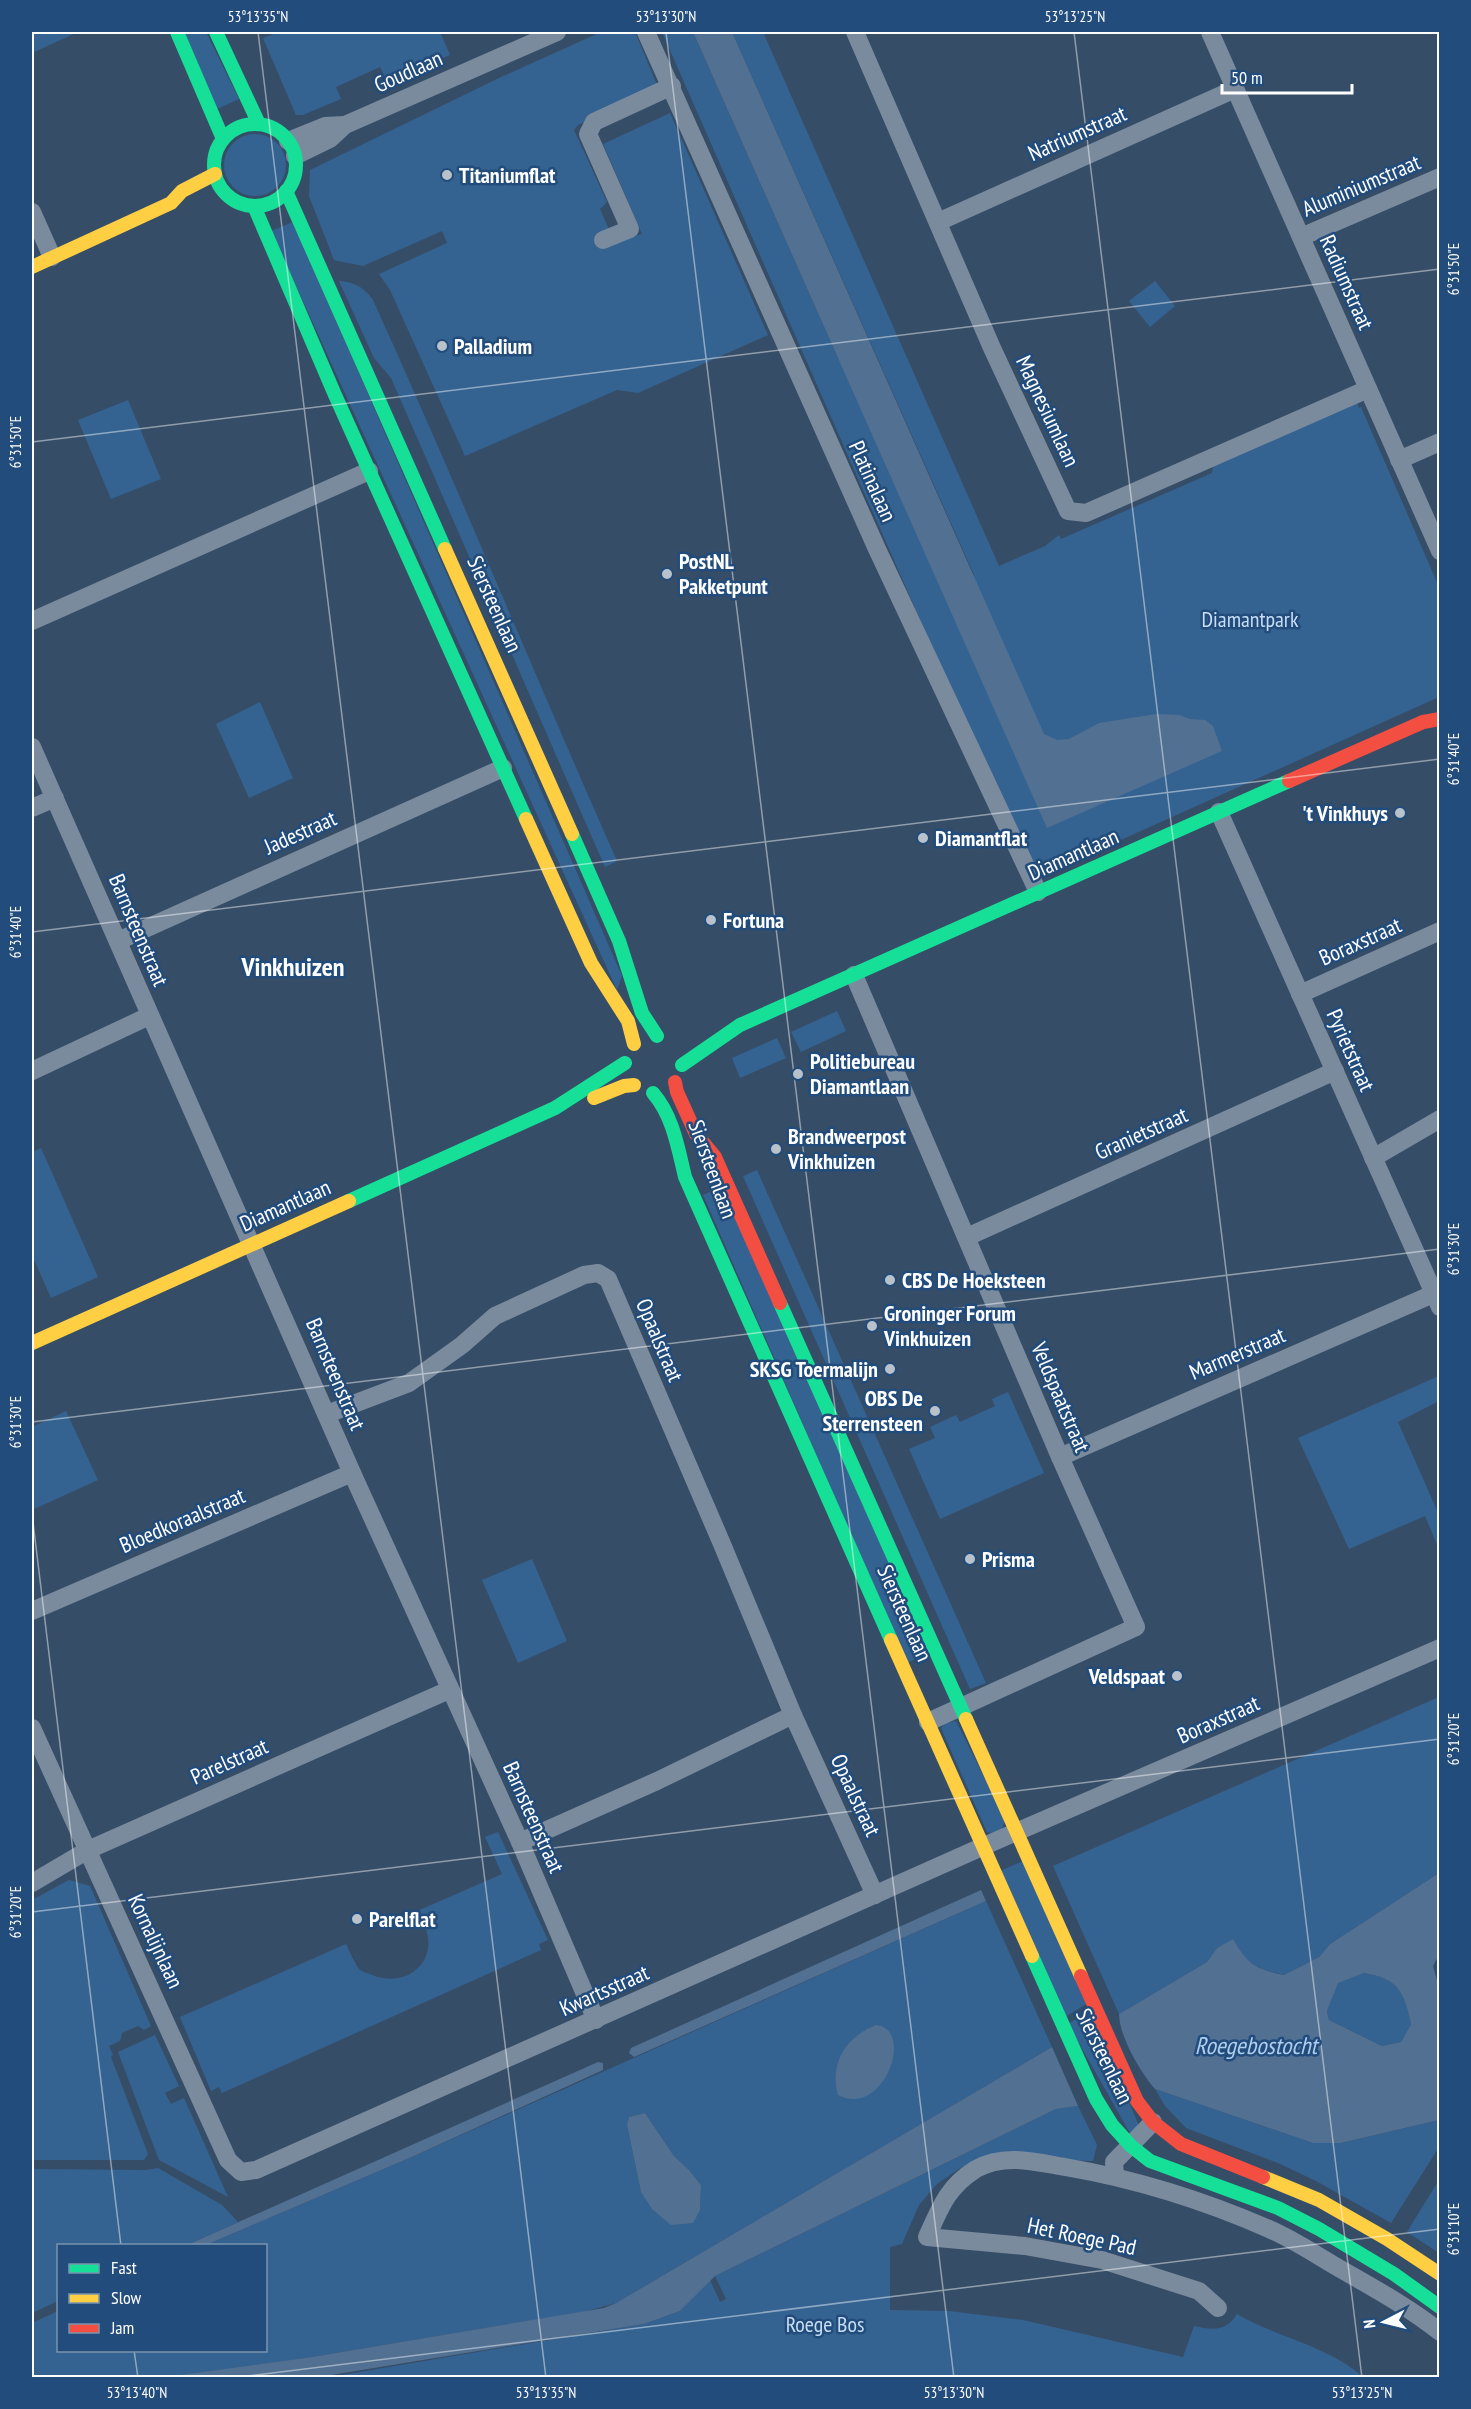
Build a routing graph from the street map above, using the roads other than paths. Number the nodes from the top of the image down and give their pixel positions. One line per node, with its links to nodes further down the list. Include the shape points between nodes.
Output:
1 (177, 32): 10 (main road)
2 (216, 32): 9 (main road)
3 (557, 32): 11 (street, Goudlaan, via 345,125 325,126)
4 (646, 32): 7 (street, Platinalaan)
5 (855, 32): 19 (street, Magnesiumlaan)
6 (1210, 32): 8 (street, Radiumstraat)
7 (672, 86): 21 (street, via 594,123 588,134 630,229); 38 (street, Platinalaan, via 877,549)
8 (1235, 89): 19 (street, Natriumstraat); 20 (street, Radiumstraat)
9 (259, 124): 10 (main road, via 240,126); 11 (main road, via 273,127)
10 (223, 139): 12 (main road, via 215,157)
11 (292, 149): 14 (main road, via 294,176)
12 (215, 174): 15 (main road); 16 (main road, via 182,191)
13 (1440, 177): 20 (street, Aluminiumstraat)
14 (286, 191): 17 (main road, via 274,201); 45 (main road, Siersteenlaan, via 619,941 635,996)
15 (213, 192): 16 (main road, via 187,203); 17 (main road)
16 (171, 203): 22 (main road)
17 (254, 206): 27 (main road)
18 (32, 212): 22 (street)
19 (938, 222): 24 (street, Magnesiumlaan, via 1068,512 1086,513)
20 (1301, 237): 24 (street, Radiumstraat)
21 (603, 240)
22 (52, 257): 23 (main road)
23 (32, 267)
24 (1368, 388): 26 (street, Radiumstraat)
25 (1440, 442): 26 (street)
26 (1399, 460): 28 (street, Radiumstraat)
27 (369, 471): 29 (street); 34 (main road)
28 (1440, 551)
29 (32, 621)
30 (1440, 706): 32 (main road, Diamantlaan)
31 (1440, 719): 32 (main road, Diamantlaan)
32 (1423, 722): 37 (main road, Diamantlaan)
33 (32, 747): 35 (street, Barnsteenstraat)
34 (503, 768): 40 (street, Jadestraat); 47 (main road, via 591,963 619,1003)
35 (55, 798): 36 (street); 40 (street, Barnsteenstraat)
36 (32, 808)
37 (1219, 812): 38 (main road, Diamantlaan); 42 (street, Pyrietstraat)
38 (1038, 892): 41 (main road, Diamantlaan)
39 (1440, 931): 42 (street, Boraxstraat)
40 (118, 941): 43 (street, Barnsteenstraat)
41 (854, 975): 44 (main road, Diamantlaan); 58 (street, Veldspaatstraat)
42 (1300, 994): 51 (street, Pyrietstraat)
43 (149, 1016): 50 (street); 59 (street, Barnsteenstraat)
44 (740, 1025): 46 (main road, Diamantlaan); 49 (main road, Diamantlaan)
45 (657, 1036): 47 (main road); 49 (main road, via 674,1046)
46 (699, 1036)
47 (634, 1044): 48 (main road)
48 (625, 1063): 53 (main road); 55 (main road, Diamantlaan)
49 (682, 1065): 52 (main road)
50 (32, 1071)
51 (1335, 1071): 57 (street, Pyrietstraat); 58 (street, Granietstraat)
52 (675, 1082): 54 (main road, via 666,1090); 68 (main road, Siersteenlaan, via 691,1124 717,1163)
53 (634, 1085): 54 (main road); 55 (main road, Diamantlaan)
54 (653, 1093): 70 (main road, Siersteenlaan, via 674,1130 685,1177)
55 (555, 1108): 59 (main road, Diamantlaan)
56 (1440, 1119): 57 (street)
57 (1373, 1158): 60 (street, Pyrietstraat)
58 (967, 1237): 63 (street, Veldspaatstraat)
59 (252, 1243): 61 (main road, Diamantlaan); 62 (street, Barnsteenstraat)
60 (1438, 1297): 63 (street, Marmerstraat)
61 (32, 1343)
62 (327, 1414): 64 (street, Barnsteenstraat); 69 (street, Opaalstraat, via 409,1383 495,1316 584,1275 598,1273 608,1279)
63 (1060, 1457): 68 (street, Veldspaatstraat, via 1136,1627)
64 (352, 1473): 65 (street, Bloedkoraalstraat); 67 (street, Barnsteenstraat)
65 (32, 1611)
66 (1440, 1648): 72 (street, Boraxstraat)
67 (449, 1690): 73 (street, Barnsteenstraat); 75 (street, Parelstraat)
68 (961, 1708): 70 (street, Veldspaatstraat); 72 (main road, Siersteenlaan)
69 (793, 1715): 73 (street); 77 (street, Opaalstraat)
70 (928, 1722): 74 (main road, Siersteenlaan)
71 (32, 1728): 75 (street, Kornalijnlaan)
72 (1016, 1833): 74 (street, Boraxstraat); 79 (main road, Siersteenlaan, via 1124,2075)
73 (520, 1842): 78 (street, Barnsteenstraat)
74 (984, 1846): 77 (street, Kwartsstraat); 80 (main road, Siersteenlaan, via 1096,2099)
75 (88, 1850): 76 (street, Parelstraat); 81 (street, Kornalijnlaan, via 228,2160)
76 (32, 1882)
77 (876, 1895): 78 (street, Kwartsstraat)
78 (596, 2020): 81 (street, Kwartsstraat, via 256,2170)
79 (1153, 2122): 80 (street, Siersteenlaan); 83 (main road, Siersteenlaan, via 1198,2152)
80 (1131, 2146): 82 (street, Siersteenlaan, via 1113,2162); 84 (main road, Siersteenlaan, via 1150,2161)
81 (241, 2172)
82 (1115, 2176): 85 (street); 88 (street, Het Roege Pad, via 1015,2159 991,2164 977,2169 946,2193 927,2237 1025,2246 1102,2260 1199,2291)
83 (1288, 2187): 84 (street); 86 (main road, Siersteenlaan, via 1319,2199)
84 (1278, 2208): 85 (street); 87 (main road, Siersteenlaan, via 1394,2274)
85 (1270, 2229): 89 (street, via 1420,2316)
86 (1440, 2274)
87 (1440, 2307)
88 (1218, 2308)
89 (1440, 2332)

